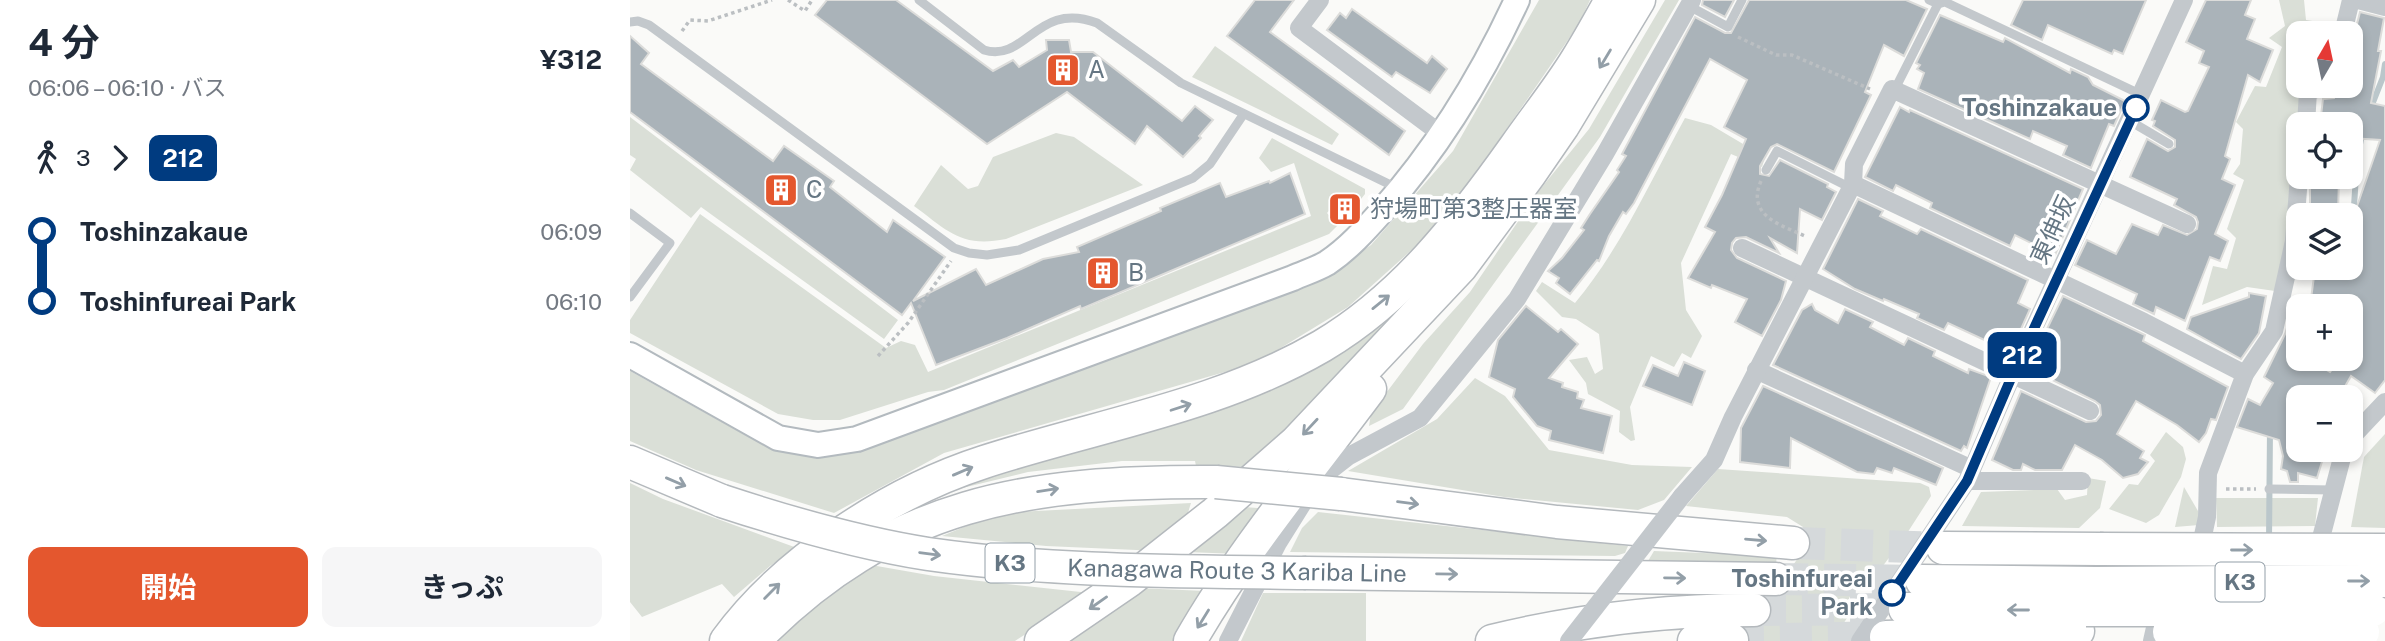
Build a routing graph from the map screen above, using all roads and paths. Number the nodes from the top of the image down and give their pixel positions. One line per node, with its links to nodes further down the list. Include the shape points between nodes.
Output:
1 (772, 0): 19 (path, via 708,21 690,20)
2 (788, 0): 3 (path, via 805,11)
3 (812, 0)
4 (919, 0): 22 (lane, via 995,54 1055,18 1082,17 1181,83)
5 (1320, 0): 24 (street, via 1299,28)
6 (1517, 0): 24 (street, via 1479,75)
7 (1611, 0): 66 (highway, one-way to 7, via 811,555 853,525 916,491 981,463 1215,396 1324,345 1384,301 1465,216 1577,60)
8 (1639, 0): 36 (highway, one-way to 36, via 1563,125)
9 (1742, 0): 14 (lane, via 1727,27)
10 (2184, 0): 21 (street, 東伸坂)
11 (2351, 0): 16 (street)
12 (2358, 0): 15 (street)
13 (1939, 2): 20 (lane); 21 (lane)
14 (1690, 3): 70 (street, via 1517,299 1420,418 1349,456 1308,495)
15 (2385, 7)
16 (2346, 21)
17 (630, 22): 19 (lane, via 649,25)
18 (1734, 34): 20 (path, via 1776,55 1792,55)
19 (674, 43): 35 (lane)
20 (1886, 92): 27 (street, via 1892,89 1854,164); 28 (street)
21 (2142, 95): 23 (street, 東伸坂)
22 (1243, 115): 30 (lane); 35 (lane, via 1210,164 1193,178 1019,250 987,255)
23 (2130, 121): 25 (lane); 28 (street, 東伸坂)
24 (1441, 134): 30 (street)
25 (2169, 144)
26 (1766, 170): 27 (lane, via 1776,151); 33 (path, via 1756,192 1762,214)
27 (1852, 186): 33 (street); 38 (street)
28 (2100, 186): 32 (street); 38 (street, 東伸坂)
29 (2298, 189): 43 (street, via 2294,241 2274,331)
30 (1400, 190): 40 (street, via 1354,242 1326,264 857,439 818,445 778,438)
31 (630, 213): 39 (lane, via 670,243)
32 (2188, 224)
33 (1821, 243): 37 (street)
34 (1742, 248): 37 (street)
35 (962, 251): 41 (path)
36 (1461, 267): 68 (highway, one-way to 68, via 1296,442 1172,547); 69 (highway, one-way to 69, via 1265,530)
37 (1803, 278): 42 (street); 44 (street)
38 (2056, 281): 43 (street); 44 (street, 東伸坂)
39 (630, 297)
40 (630, 355)
41 (878, 356)
42 (1756, 370): 50 (street); 72 (street, bridge, via 1714,460)
43 (2245, 374): 52 (street, via 2208,473)
44 (2012, 376): 46 (street); 50 (street, 東伸坂)
45 (2385, 402): 47 (street)
46 (2090, 411)
47 (2363, 425)
48 (630, 462): 58 (highway, Kanagawa Route 3 Kariba Line / K3, one-way to 58, bridge, via 782,521 859,541 986,561 1132,571)
49 (2341, 462): 54 (street)
50 (1970, 475): 51 (street); 64 (street, 東伸坂)
51 (2082, 481)
52 (2216, 489): 53 (path); 74 (street, via 2198,559 2163,597)
53 (2269, 489): 54 (lane)
54 (2335, 490): 75 (street, via 2304,598)
55 (1793, 543): 67 (highway, one-way to 55, bridge, via 810,589 900,532 996,499 1053,489 1216,482 1556,522)
56 (1944, 548): 57 (highway, K3, one-way to 57, bridge)
57 (2385, 550)
58 (1776, 579)
59 (1922, 581): 60 (highway, K3)
60 (2087, 608): 61 (highway, K3, one-way to 61); 63 (highway, K3, bridge); 63 (highway, K3, one-way to 63, bridge); 64 (highway, K3)
61 (1905, 609)
62 (1754, 610): 71 (highway, via 1647,614 1546,628)
63 (2378, 613)
64 (1873, 639)
65 (1732, 640): 73 (highway)
66 (726, 641)
67 (754, 641)
68 (1041, 641)
69 (1190, 641)
70 (1227, 641)
71 (1492, 641)
72 (1569, 641)
73 (1694, 641)
74 (2152, 641)
75 (2282, 641)

